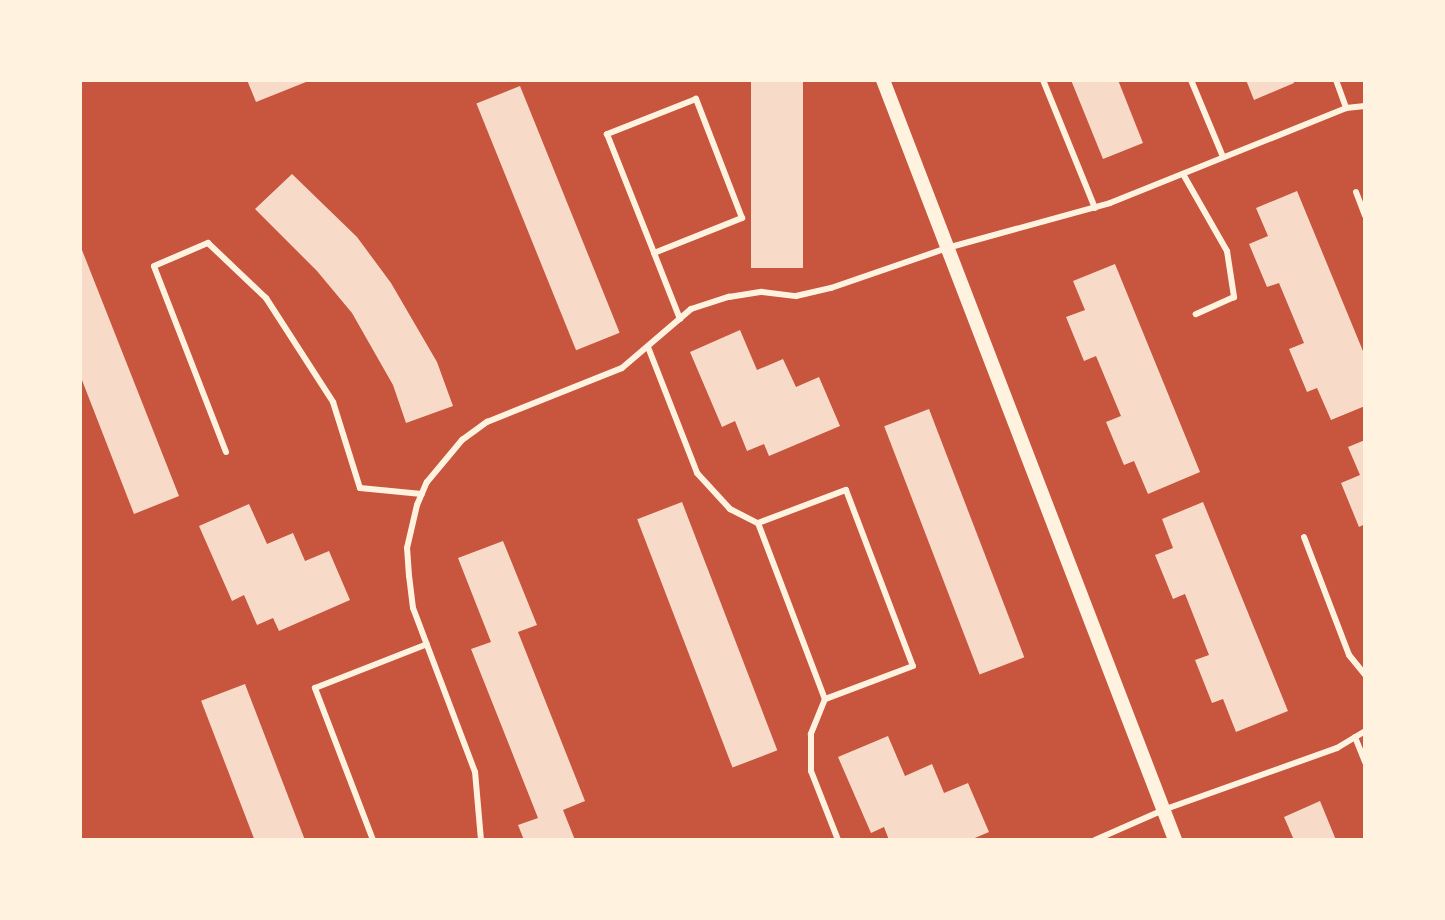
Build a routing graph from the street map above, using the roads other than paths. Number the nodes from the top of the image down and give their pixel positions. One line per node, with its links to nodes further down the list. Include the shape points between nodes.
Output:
1 (883, 80): 12 (street)
2 (1043, 80): 10 (lane)
3 (1191, 80): 7 (lane)
4 (1336, 80): 6 (lane)
5 (1365, 106): 6 (lane)
6 (1346, 108): 7 (lane)
7 (1223, 157): 8 (lane)
8 (1183, 174): 10 (lane); 14 (lane, via 1227,251 1234,297)
9 (1356, 192): 11 (lane)
10 (1095, 208): 12 (lane)
11 (1365, 215)
12 (947, 248): 15 (lane, via 831,288 796,296 762,292 729,297 691,309); 27 (street)
13 (654, 253): 13 (lane, via 607,134 696,99 742,218); 15 (lane)
14 (1196, 314)
15 (680, 319): 16 (lane)
16 (648, 347): 18 (lane, via 622,368 487,422 443,459); 19 (lane, via 697,473 730,509)
17 (226, 452): 18 (lane, via 154,266 208,243 266,298 333,402 360,488)
18 (422, 494): 21 (lane, via 407,548 413,608)
19 (758, 523): 23 (lane); 23 (lane, via 846,490 852,504 913,666)
20 (1304, 537): 22 (lane, via 1349,655)
21 (427, 644): 28 (lane, via 315,688); 29 (lane, via 475,772)
22 (1365, 675)
23 (825, 699): 30 (lane, via 811,734 811,771)
24 (1365, 731): 25 (lane)
25 (1355, 737): 26 (lane); 27 (lane)
26 (1365, 762)
27 (1163, 810): 31 (lane); 32 (street)
28 (373, 840)
29 (481, 840)
30 (838, 840)
31 (1095, 840)
32 (1175, 840)

